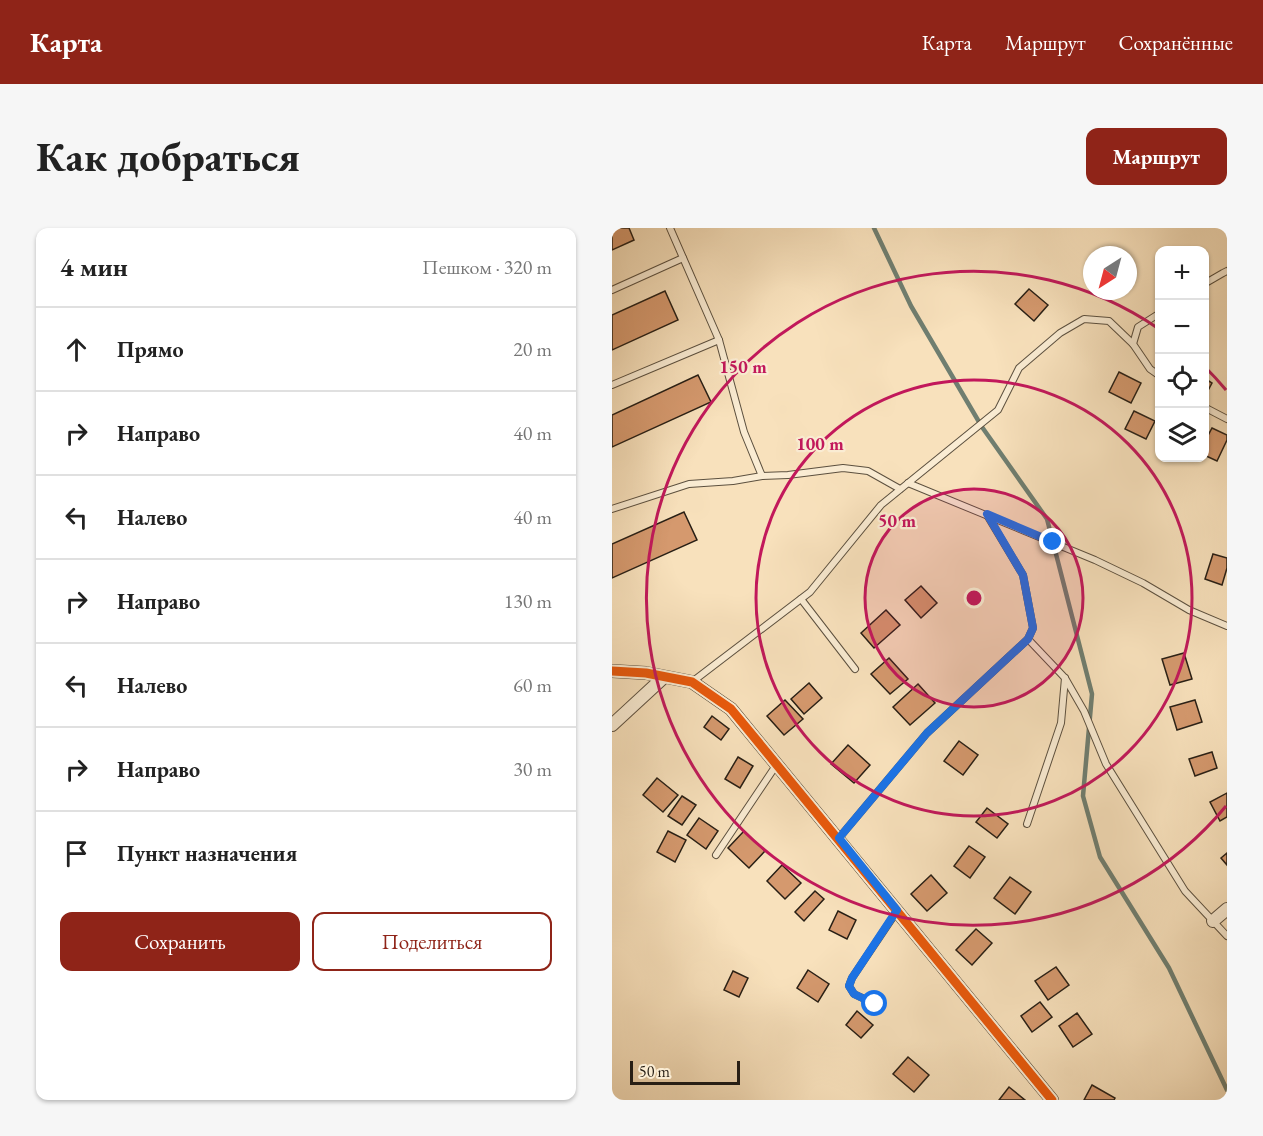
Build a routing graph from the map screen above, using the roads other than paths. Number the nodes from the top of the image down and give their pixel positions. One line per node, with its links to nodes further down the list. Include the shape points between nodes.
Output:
1 (670, 228): 2 (lane)
2 (683, 258): 5 (lane); 7 (lane)
3 (1227, 272): 4 (lane)
4 (1209, 281)
5 (612, 290)
6 (1155, 316): 8 (lane, via 1138,327)
7 (719, 340): 10 (lane); 13 (lane, via 744,432)
8 (1133, 344): 9 (lane); 14 (lane, via 1109,321 1084,319 1060,333 1019,368 999,410)
9 (1155, 372)
10 (612, 385)
11 (1206, 408): 12 (lane)
12 (1227, 419)
13 (762, 476): 15 (lane, via 843,468 868,471); 16 (lane, via 689,484)
14 (908, 483): 15 (lane); 17 (lane)
15 (900, 489): 18 (lane, via 881,505)
16 (612, 510)
17 (987, 514): 19 (lane, via 1095,560); 20 (lane, via 1023,575 1033,628)
18 (801, 599): 21 (lane); 25 (lane)
19 (1227, 626)
20 (1028, 639): 24 (lane); 29 (lane, via 927,733)
21 (855, 669)
22 (612, 671): 23 (street)
23 (664, 677): 25 (street); 26 (street)
24 (1065, 678): 28 (lane, via 1061,723); 33 (lane, via 1106,764 1185,891)
25 (692, 682): 27 (street, via 732,709)
26 (612, 725)
27 (777, 764): 29 (street); 30 (lane)
28 (1027, 824)
29 (839, 838): 32 (street)
30 (716, 855)
31 (1227, 909): 33 (street)
32 (897, 910): 35 (lane, via 849,986 854,994); 36 (street)
33 (1213, 921): 34 (lane)
34 (1227, 936)
35 (875, 1004)
36 (1052, 1100)

